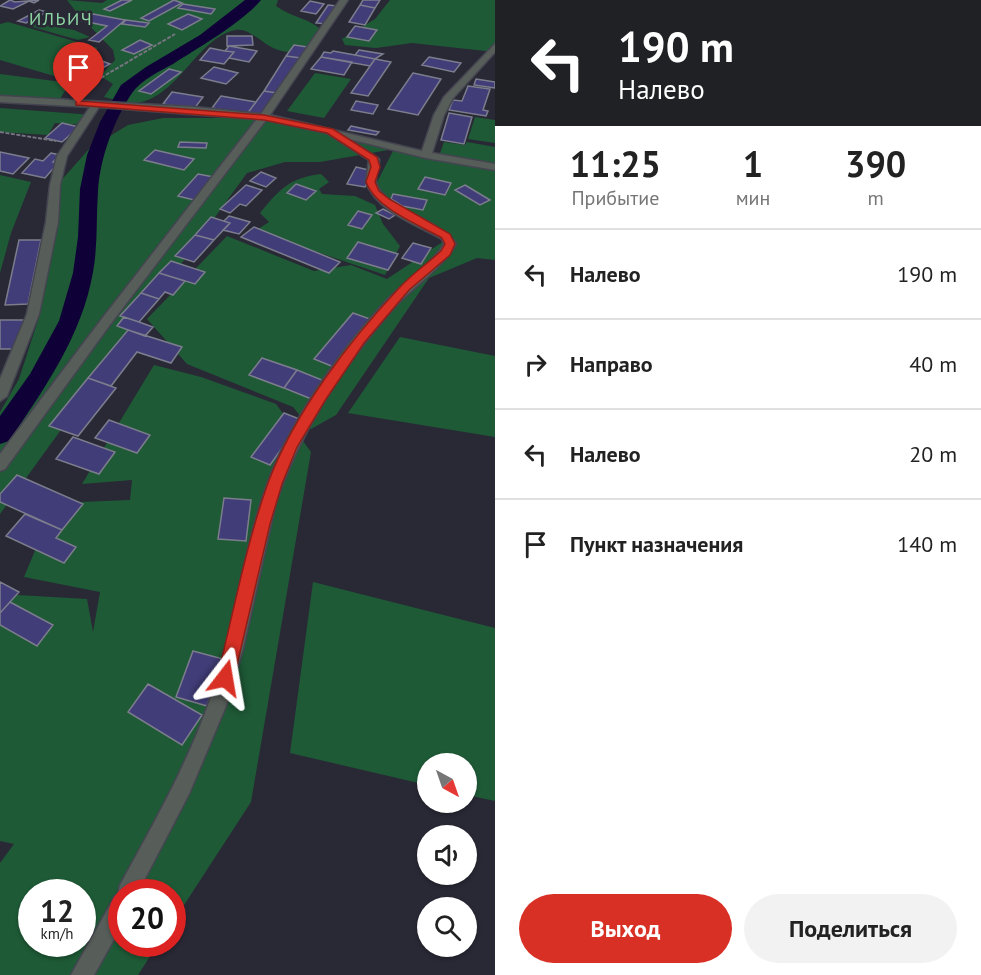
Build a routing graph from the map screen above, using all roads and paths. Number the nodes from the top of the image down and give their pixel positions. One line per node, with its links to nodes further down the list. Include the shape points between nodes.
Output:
1 (344, 0): 7 (lane)
2 (175, 34): 5 (path)
3 (495, 47): 11 (lane, via 449,97)
4 (0, 99): 5 (lane)
5 (59, 103): 6 (lane)
6 (99, 104): 7 (lane); 10 (lane)
7 (264, 117): 8 (lane); 14 (lane)
8 (330, 131): 11 (lane); 15 (lane, via 374,159 376,167 371,182 375,192 446,237 450,244 446,253 405,288 360,340 290,447 275,484 214,711 166,820)
9 (0, 132): 10 (path)
10 (68, 144): 13 (lane, via 58,170 33,314)
11 (426, 155): 12 (lane)
12 (495, 167)
13 (0, 396)
14 (0, 465)
15 (134, 879)
16 (108, 928): 17 (lane)
17 (82, 975)

